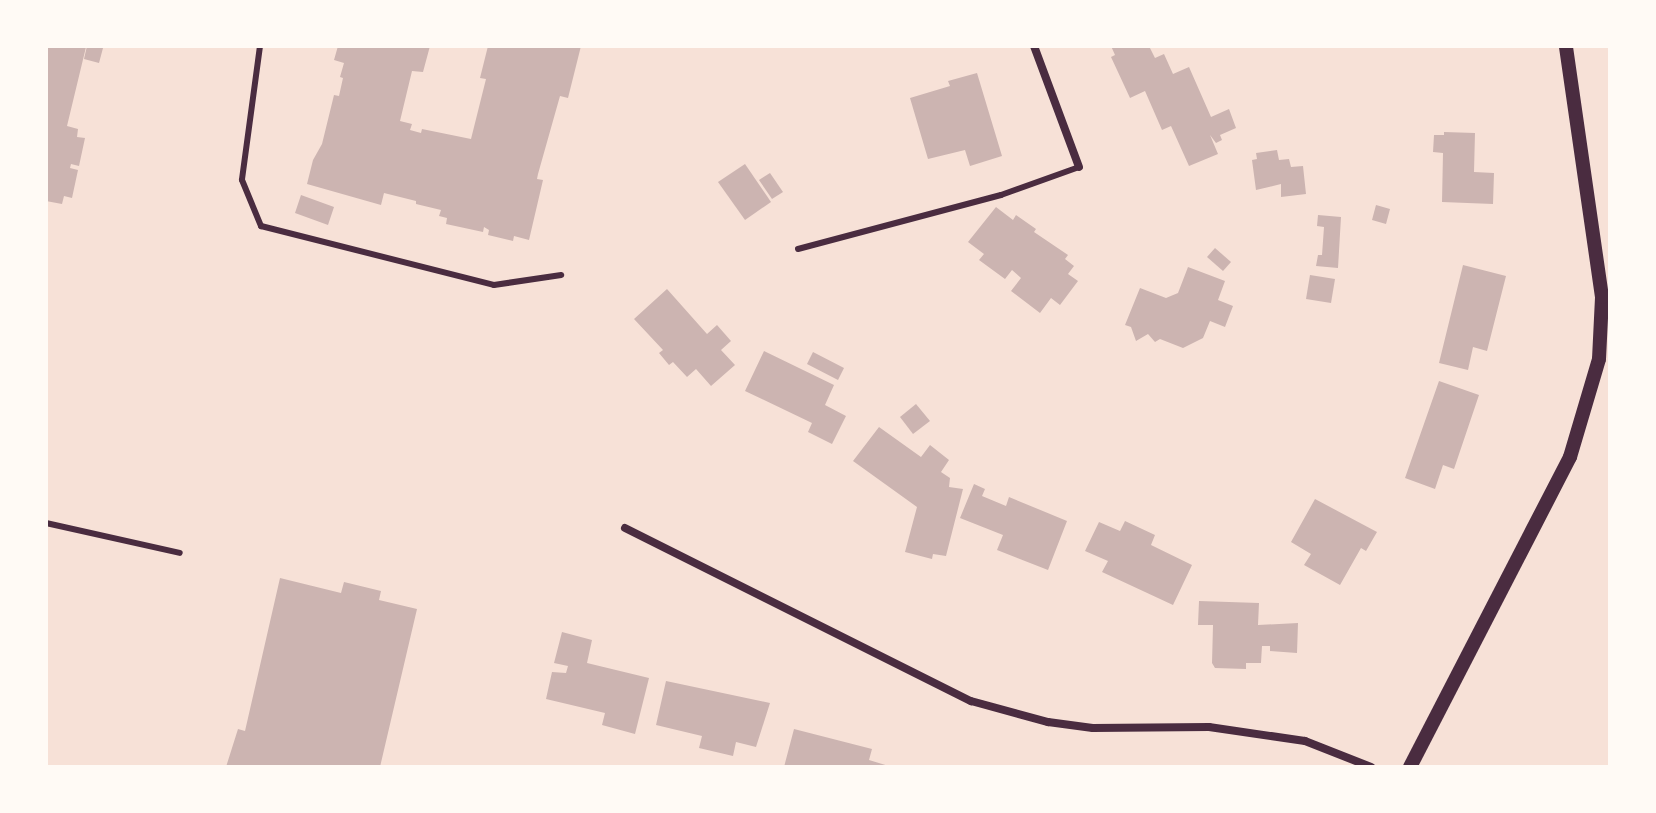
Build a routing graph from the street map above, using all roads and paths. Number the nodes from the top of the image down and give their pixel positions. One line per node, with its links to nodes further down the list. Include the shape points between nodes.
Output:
1 (260, 46): 6 (lane, via 242,180 261,226 494,285)
2 (1034, 46): 4 (street)
3 (1566, 46): 11 (street, via 1602,297 1599,359 1570,457)
4 (1079, 167): 5 (lane, via 1001,195)
5 (798, 249)
6 (561, 275)
7 (46, 523): 9 (lane)
8 (625, 528): 10 (street, via 971,701 1093,728 1209,727 1305,741)
9 (180, 553)
10 (1371, 767)
11 (1410, 767)

